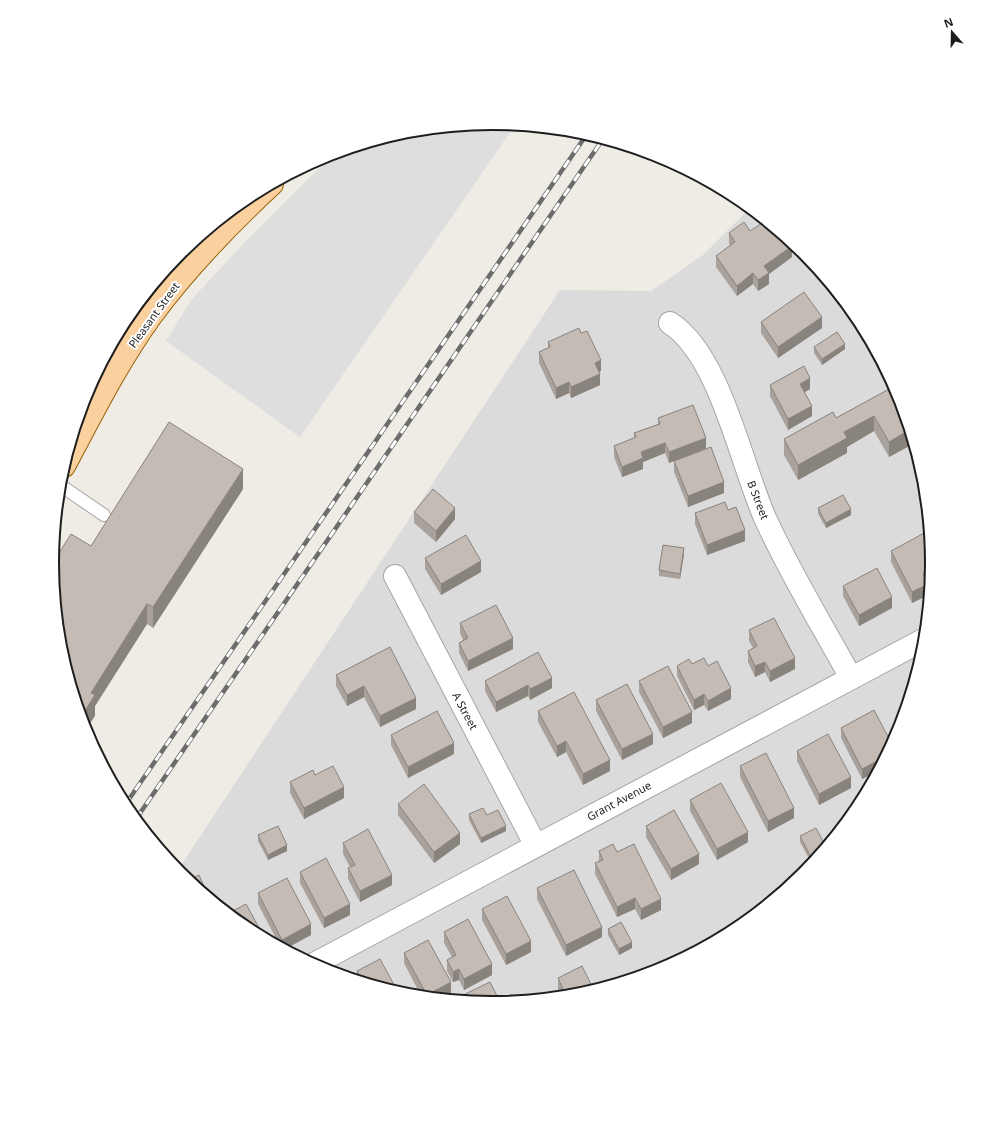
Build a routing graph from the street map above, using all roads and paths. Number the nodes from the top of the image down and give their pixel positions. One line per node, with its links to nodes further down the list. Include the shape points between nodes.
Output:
1 (255, 200): 3 (main road, Pleasant Street, via 205,250 150,317 122,361)
2 (670, 323): 8 (street, B Street, via 682,330 690,339 711,376 765,518)
3 (76, 444)
4 (66, 489): 5 (lane)
5 (104, 514)
6 (394, 576): 9 (street, A Street)
7 (918, 642): 8 (street, Grant Avenue)
8 (851, 678): 9 (street, Grant Avenue)
9 (536, 846): 10 (street, Grant Avenue)
10 (321, 961)

